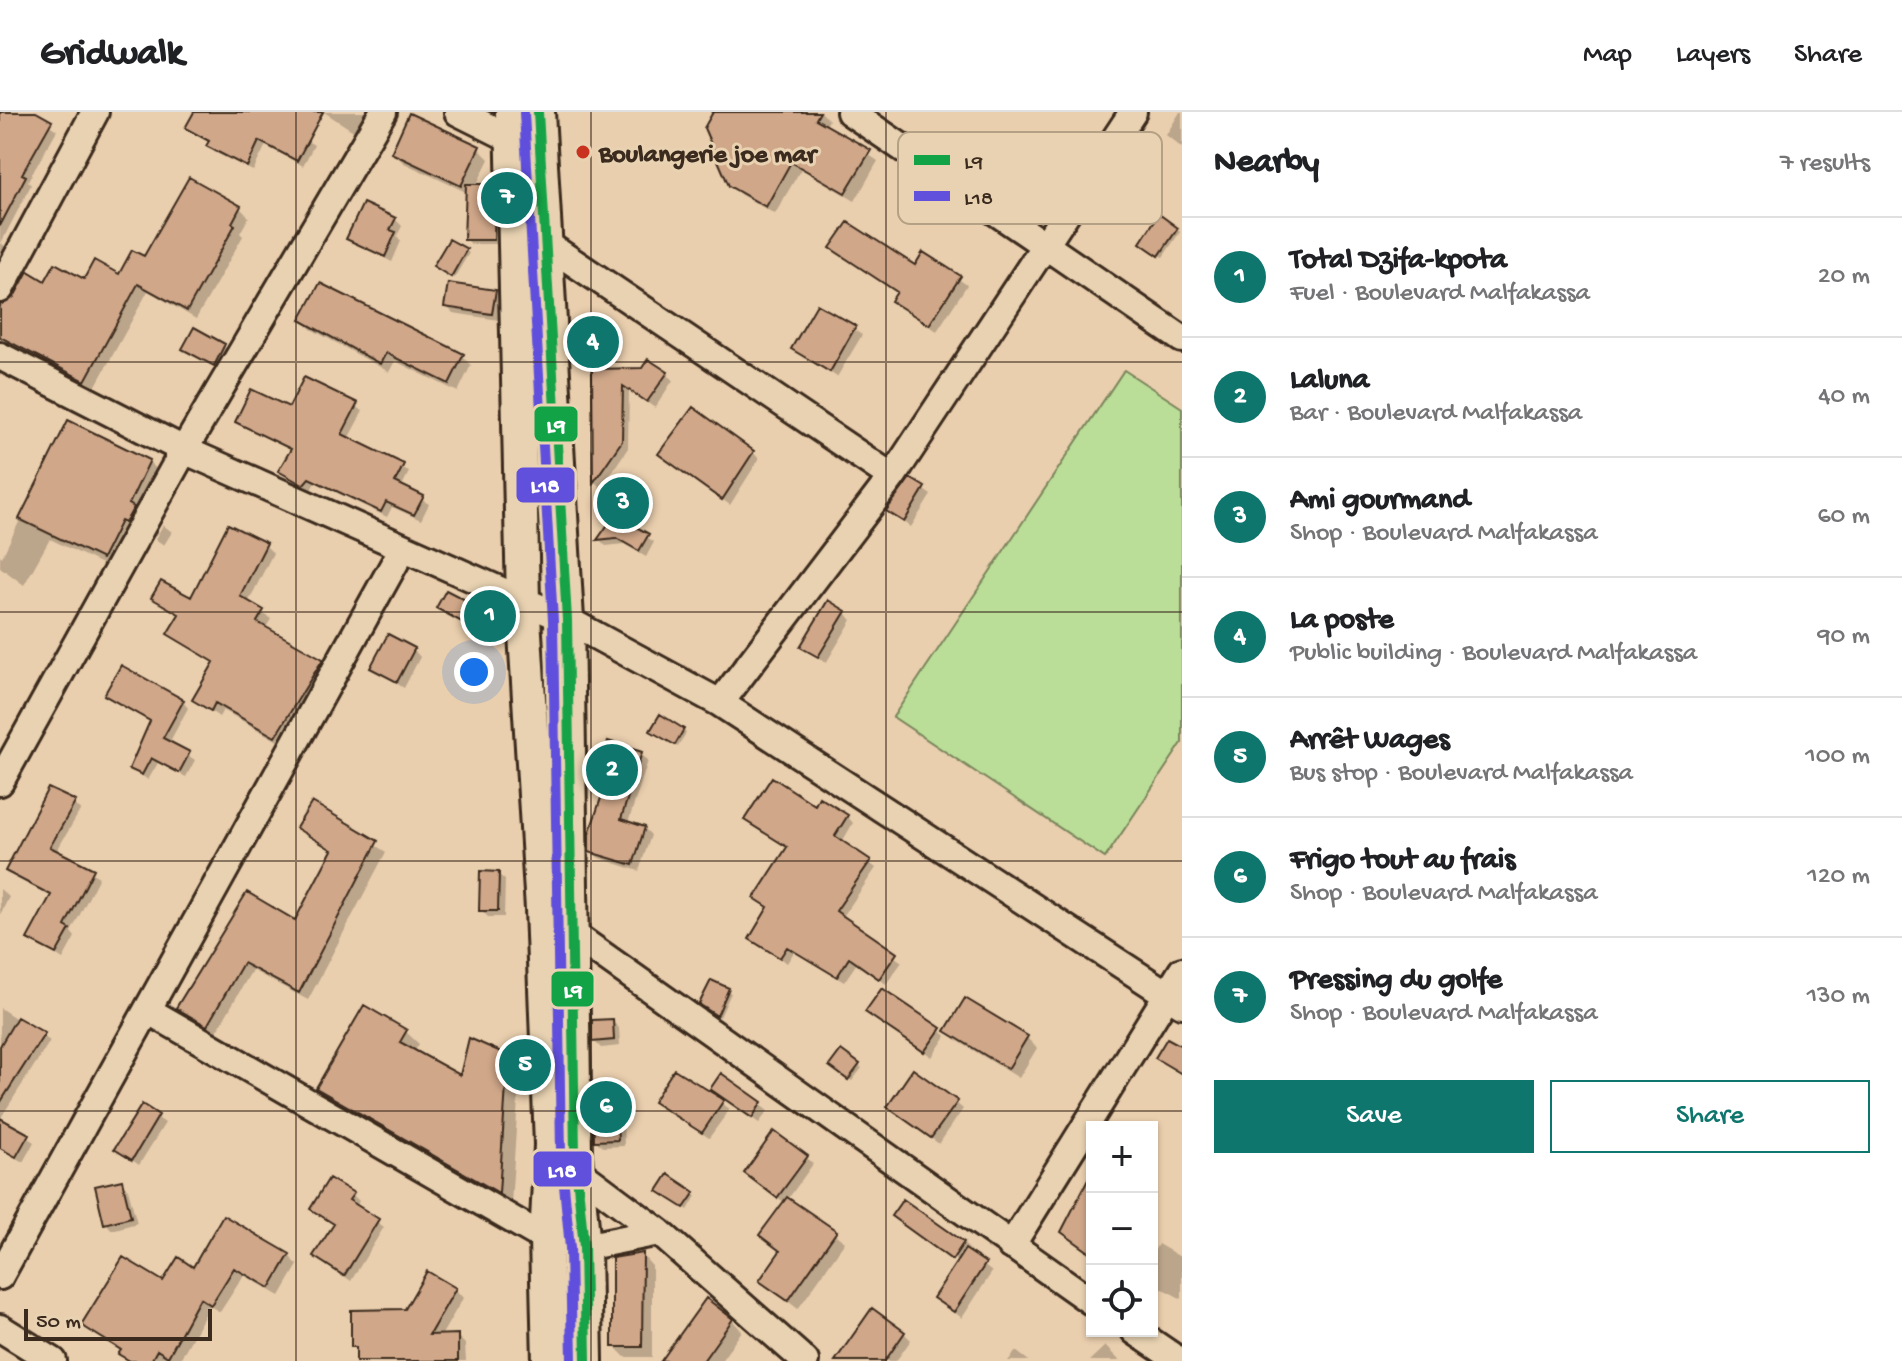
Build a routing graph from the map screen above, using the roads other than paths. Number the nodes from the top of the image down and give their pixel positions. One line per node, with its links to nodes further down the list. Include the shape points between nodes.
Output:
1 (95, 112): 15 (street)
2 (383, 112): 18 (street)
3 (458, 112): 7 (street)
4 (538, 112): 13 (main road)
5 (850, 112): 9 (street)
6 (1133, 112): 8 (street)
7 (513, 126): 10 (main road)
8 (1120, 132)
9 (898, 145)
10 (516, 223): 13 (street); 21 (main road)
11 (1014, 224): 14 (street)
12 (1060, 224): 14 (street)
13 (544, 243): 19 (street); 22 (main road)
14 (1046, 246): 16 (street); 19 (street)
15 (0, 289)
16 (1182, 339)
17 (0, 356): 18 (street)
18 (184, 450): 20 (street); 24 (street)
19 (892, 477): 23 (street)
20 (403, 548): 21 (street); 30 (street)
21 (523, 601): 22 (street); 26 (main road)
22 (567, 620): 23 (street); 27 (main road)
23 (720, 703): 29 (street)
24 (6, 756): 25 (street)
25 (0, 782)
26 (542, 909): 27 (street); 31 (main road)
27 (570, 934): 32 (main road); 35 (street)
28 (1182, 971): 29 (street)
29 (1174, 998): 35 (street)
30 (149, 1011): 34 (street); 37 (street)
31 (551, 1145): 32 (street); 34 (main road)
32 (577, 1173): 33 (street); 36 (main road)
33 (659, 1232): 36 (street); 41 (street)
34 (546, 1239): 36 (street); 43 (main road)
35 (1011, 1246): 38 (street)
36 (584, 1247): 44 (main road)
37 (0, 1276)
38 (1086, 1298)
39 (0, 1328): 42 (street)
40 (1144, 1337): 45 (street)
41 (795, 1356)
42 (53, 1361)
43 (549, 1361)
44 (586, 1361)
45 (1179, 1361)

